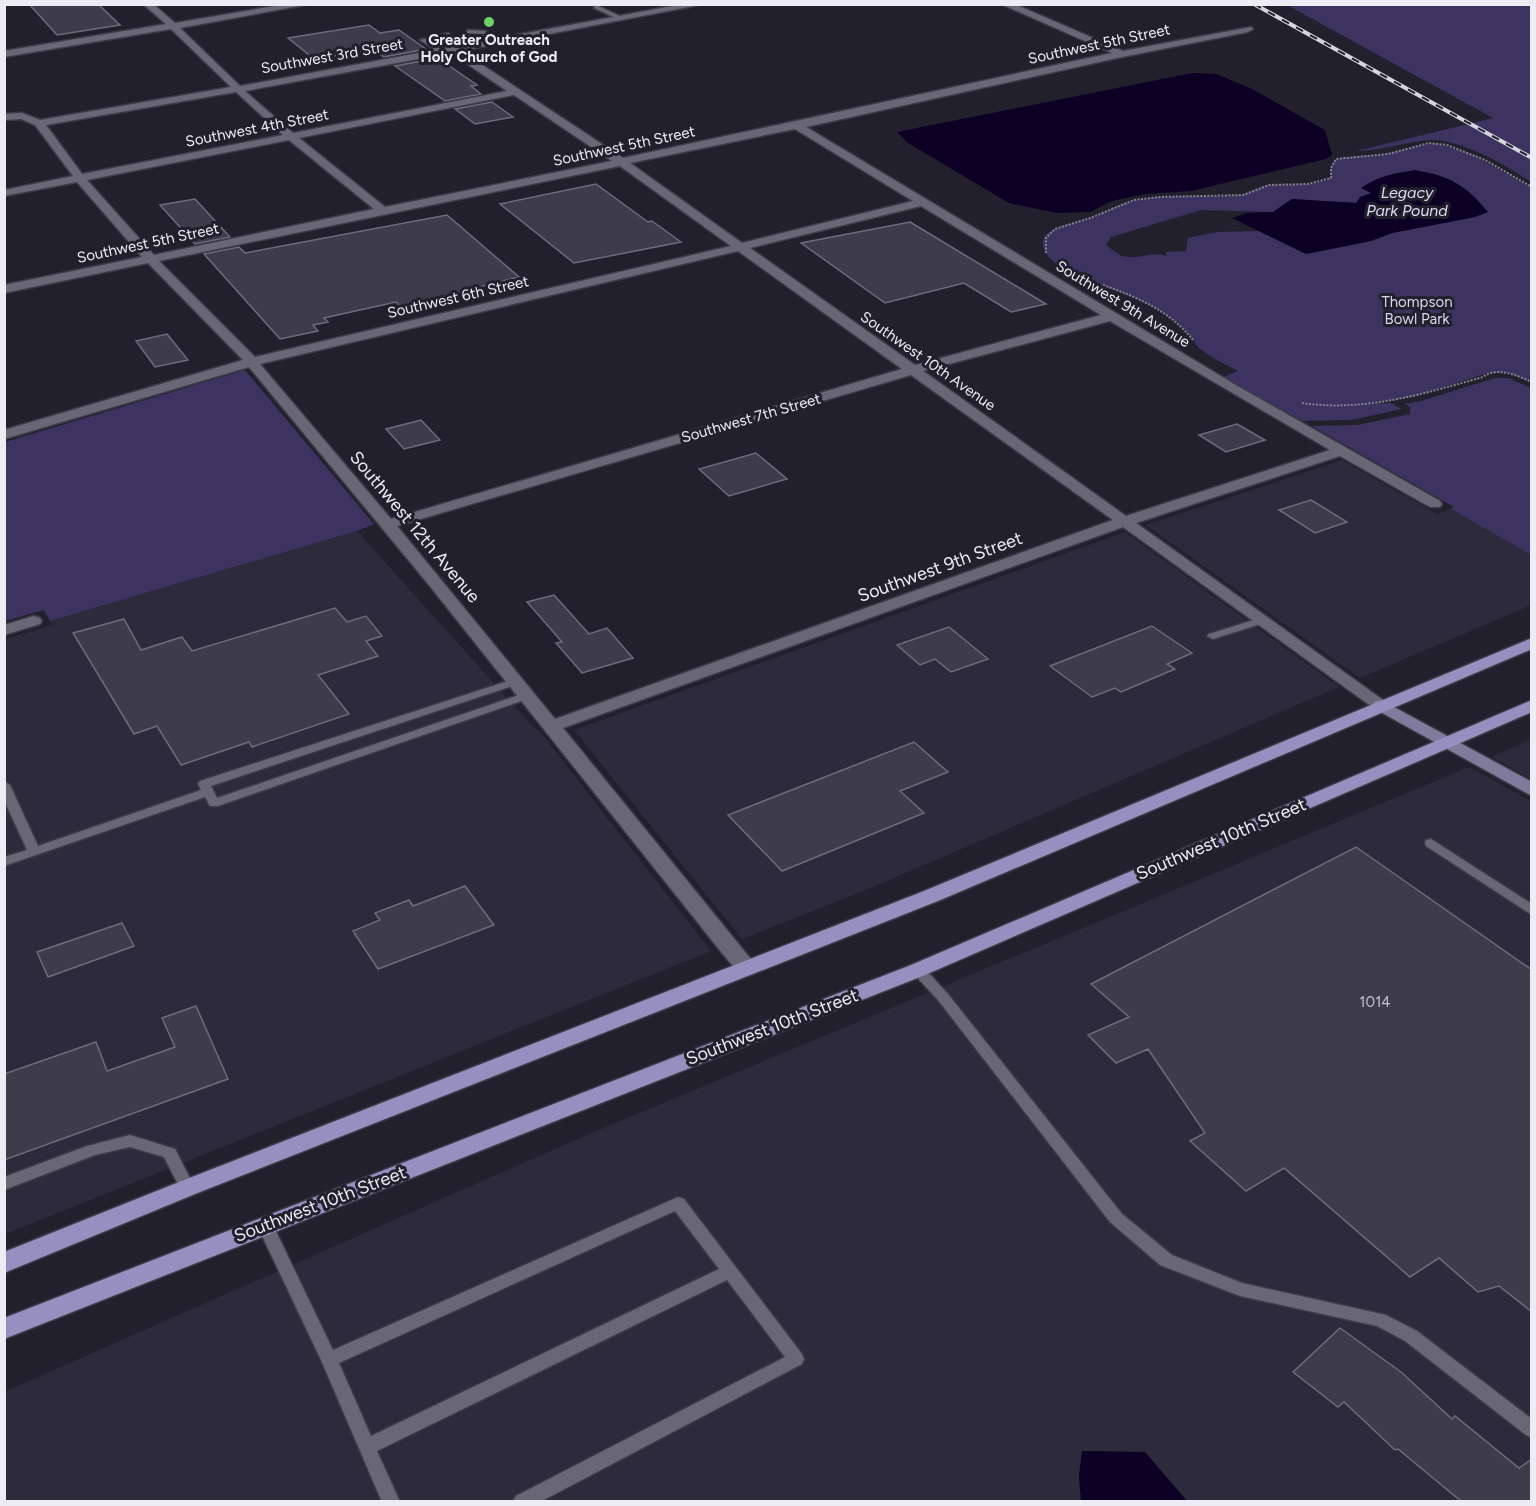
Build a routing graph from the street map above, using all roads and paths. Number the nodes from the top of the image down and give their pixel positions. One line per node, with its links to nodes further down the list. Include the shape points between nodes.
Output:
1 (147, 4): 7 (street)
2 (306, 4): 7 (street)
3 (700, 4): 6 (street, Southwest 3rd Street)
4 (1005, 4): 14 (street)
5 (596, 7): 6 (lane)
6 (622, 19): 11 (street, Southwest 3rd Street)
7 (174, 25): 13 (street); 15 (street)
8 (1248, 29): 14 (street, Southwest 5th Street)
9 (468, 32): 11 (lane, via 483,32)
10 (449, 35): 12 (lane, via 423,40)
11 (500, 41): 12 (street, Southwest 3rd Street)
12 (447, 51): 15 (street, Southwest 3rd Street); 16 (street, Southwest 10th Avenue)
13 (4, 54)
14 (1122, 54): 19 (street, Southwest 5th Street)
15 (238, 89): 18 (street, Southwest 3rd Street); 20 (street)
16 (515, 92): 20 (street, Southwest 4th Street); 21 (street, Southwest 10th Avenue)
17 (4, 117): 18 (street, Southwest 3rd Street, via 22,116)
18 (39, 123): 22 (street, Southwest 12th Avenue)
19 (797, 126): 21 (street, Southwest 5th Street); 25 (street, Southwest 9th Avenue)
20 (290, 137): 22 (street, Southwest 4th Street); 26 (street)
21 (620, 162): 26 (street, Southwest 5th Street); 27 (street, Southwest 10th Avenue)
22 (78, 178): 24 (street, Southwest 4th Street); 28 (street, Southwest 12th Avenue)
23 (1532, 187): 29 (path, via 1471,154 1436,143 1381,154 1354,154 1336,159 1331,178 1318,184 1270,185 1242,195 1151,197 1118,204 1053,228 1043,246)
24 (4, 193)
25 (922, 202): 27 (street, Southwest 6th Street); 32 (street, Southwest 9th Avenue)
26 (384, 211): 28 (street, Southwest 5th Street)
27 (741, 248): 34 (street, Southwest 6th Street); 35 (street, Southwest 10th Avenue)
28 (150, 258): 31 (street, Southwest 5th Street); 34 (street, Southwest 12th Avenue)
29 (1051, 260)
30 (1100, 284): 33 (path, via 1164,313)
31 (4, 289)
32 (1113, 316): 35 (street, Southwest 7th Street); 39 (street, Southwest 9th Avenue)
33 (1197, 346)
34 (252, 362): 38 (street, Southwest 6th Street); 42 (street, Southwest 12th Avenue)
35 (913, 370): 41 (street, Southwest 10th Avenue); 42 (street, Southwest 7th Street)
36 (1532, 382): 37 (path, via 1509,373 1488,373 1412,397 1354,405)
37 (1297, 401)
38 (4, 435)
39 (1341, 451): 40 (street, Southwest 9th Avenue); 41 (street, Southwest 9th Street)
40 (1435, 504)
41 (1126, 521): 43 (street, Southwest 10th Avenue); 52 (street, Southwest 9th Street)
42 (389, 524): 48 (street, Southwest 12th Avenue)
43 (1263, 620): 46 (lane); 50 (street, Southwest 10th Avenue)
44 (34, 621): 45 (street)
45 (4, 630)
46 (1213, 636)
47 (1532, 642): 50 (main road)
48 (516, 681): 49 (street, Southwest 12th Avenue); 56 (lane, via 204,783)
49 (529, 695): 52 (street, Southwest 12th Avenue); 56 (lane, via 214,803)
50 (1381, 705): 53 (street); 61 (main road, via 932,896)
51 (1532, 705): 53 (main road, Southwest 10th Street)
52 (553, 726): 61 (street, Southwest 12th Avenue)
53 (1446, 743): 55 (street); 62 (main road, Southwest 10th Street)
54 (4, 785): 58 (lane)
55 (1532, 790)
56 (208, 792): 58 (lane)
57 (1431, 843): 60 (lane)
58 (34, 852): 59 (lane)
59 (4, 862)
60 (1532, 911)
61 (748, 968): 64 (main road)
62 (918, 970): 65 (main road, Southwest 10th Street); 70 (lane, via 1116,1218 1166,1260 1240,1289 1380,1320 1411,1336)
63 (4, 1184): 64 (lane, via 92,1150 130,1141 170,1153)
64 (187, 1188): 66 (main road)
65 (265, 1225): 68 (main road, Southwest 10th Street); 69 (lane)
66 (4, 1263)
67 (729, 1272): 69 (lane, via 678,1203); 71 (lane); 73 (lane, via 796,1359)
68 (4, 1329)
69 (328, 1360): 71 (lane)
70 (1532, 1430)
71 (367, 1447): 72 (lane)
72 (391, 1502)
73 (522, 1502)

